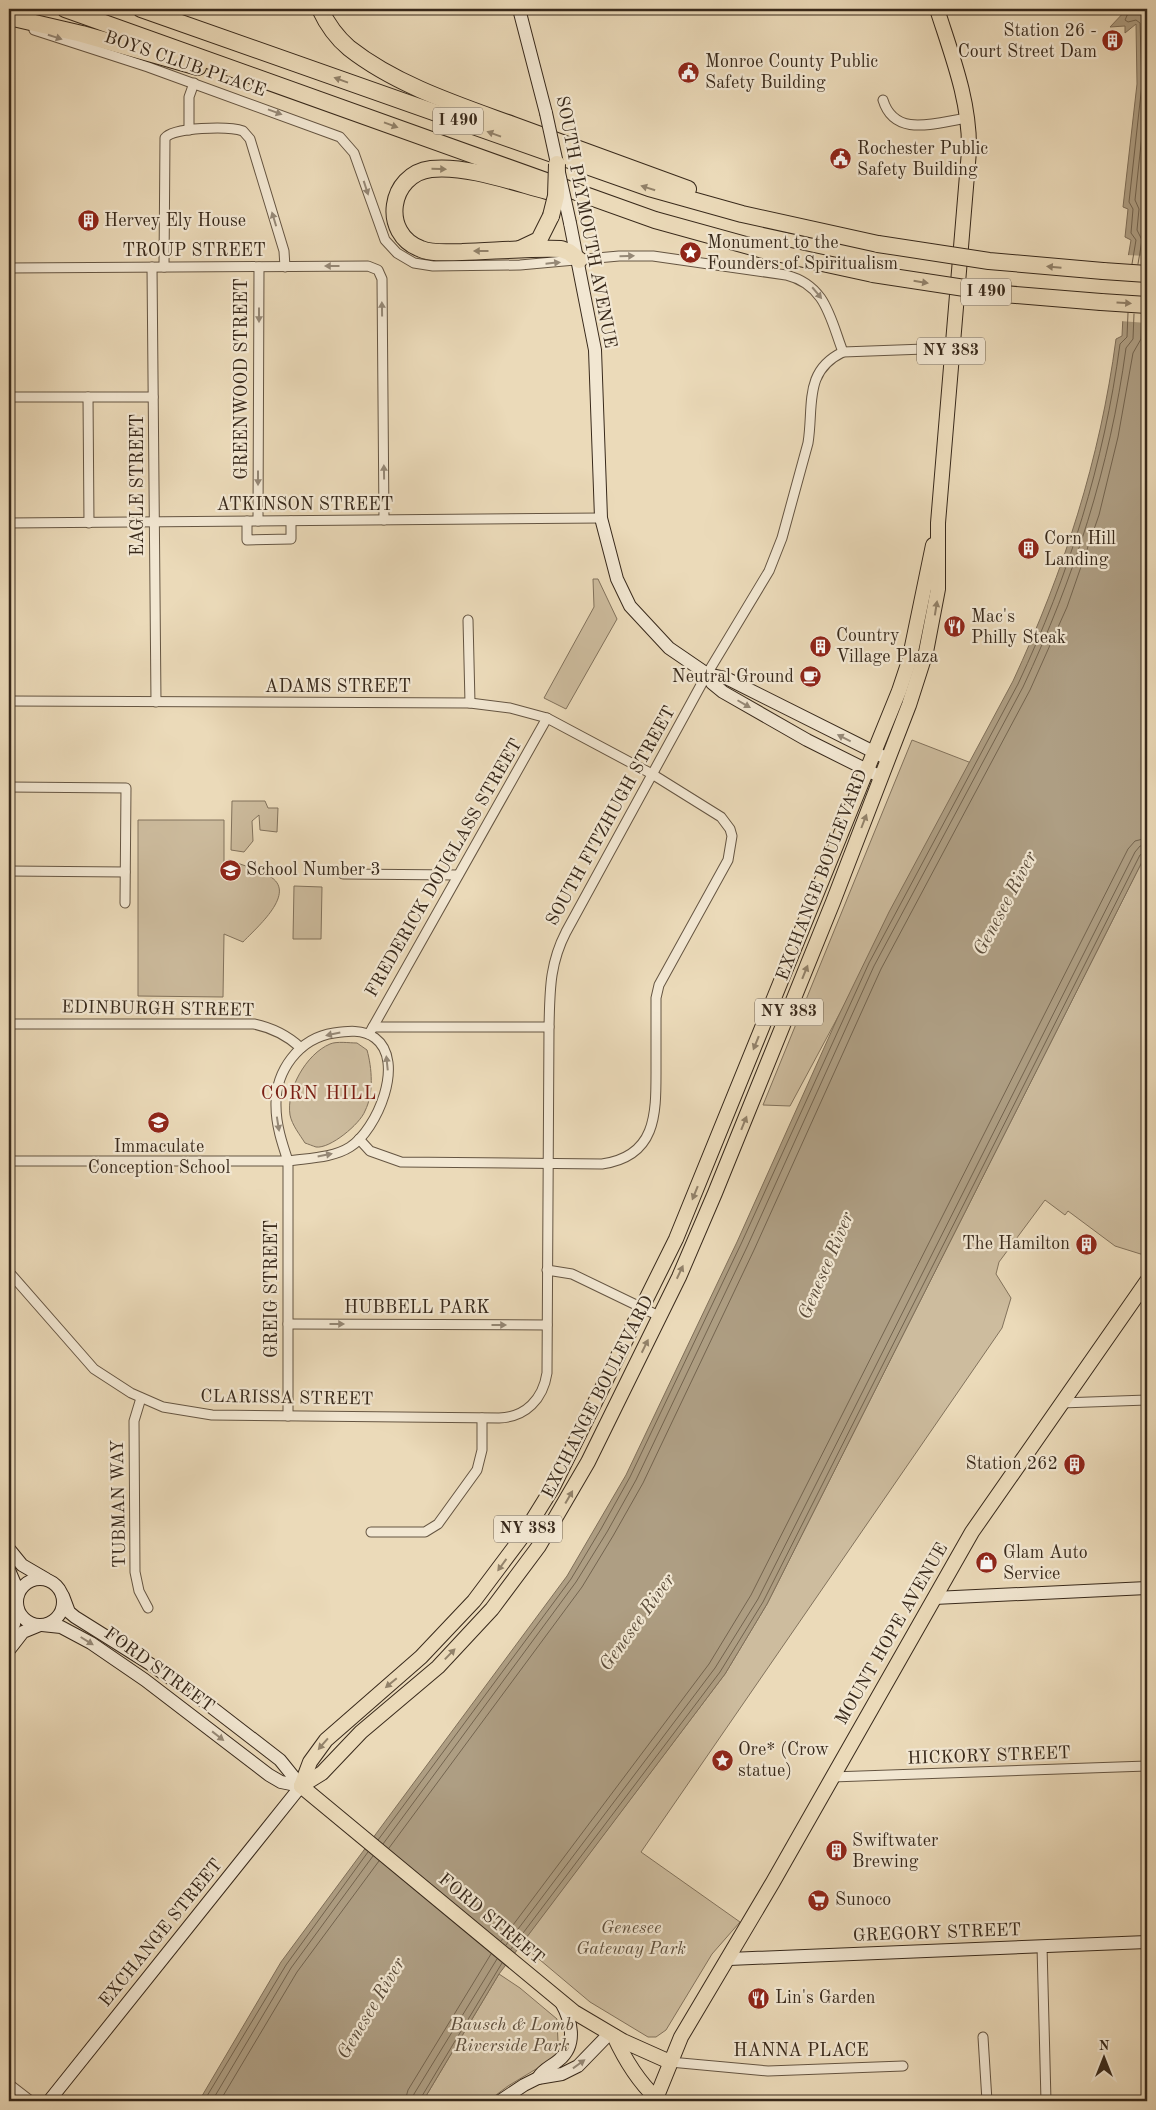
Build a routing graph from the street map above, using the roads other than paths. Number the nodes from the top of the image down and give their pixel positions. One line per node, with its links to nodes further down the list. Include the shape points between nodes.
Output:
1 (65, 9): 12 (highway, I 490)
2 (141, 9): 17 (highway, I 490, one-way to 2, via 630,182)
3 (215, 9): 4 (street)
4 (228, 9)
5 (320, 9): 17 (highway, via 331,29 349,48 416,87 478,113)
6 (519, 9): 15 (main road, SOUTH PLYMOUTH AVENUE, bridge)
7 (938, 9): 13 (main road, EXCHANGE BOULEVARD / NY 383, via 964,92)
8 (9, 17): 12 (highway)
9 (9, 22): 10 (street, BOYS CLUB PLACE, one-way to 10)
10 (194, 83): 14 (street, via 189,97); 19 (street, BOYS CLUB PLACE, one-way to 19, via 331,132 347,143 356,158 380,230 388,245 408,260 434,266 520,265)
11 (882, 100): 13 (street, via 890,116 903,124)
12 (344, 108): 16 (highway, I 490, one-way to 16)
13 (968, 118): 27 (main road, EXCHANGE BOULEVARD / NY 383, via 968,161)
14 (189, 130): 20 (street, one-way to 14, via 284,251 248,136 243,130 236,129); 21 (street, via 172,132 164,141)
15 (557, 164): 18 (highway, bridge, via 556,196 551,216 539,240 526,247); 19 (main road, SOUTH PLYMOUTH AVENUE, bridge)
16 (636, 214): 18 (highway, one-way to 16, via 429,251 412,244 402,235 395,219 394,205 400,187 418,172 449,169); 26 (highway, I 490, one-way to 26, bridge, via 758,249 872,274 1004,294)
17 (780, 223): 25 (highway, I 490, one-way to 17, bridge, via 989,261 878,244)
18 (505, 251): 19 (highway, via 562,250)
19 (578, 260): 28 (street, one-way to 28, via 660,256 795,277 807,282 822,298); 32 (main road, SOUTH PLYMOUTH AVENUE, via 596,355)
20 (285, 266): 22 (street, TROUP STREET); 33 (street, TROUP STREET, one-way to 20, via 382,279 378,270 368,266)
21 (164, 267): 22 (street, TROUP STREET); 24 (street, TROUP STREET)
22 (259, 267): 35 (street, GREENWOOD STREET, one-way to 35)
23 (9, 268): 24 (street, TROUP STREET)
24 (152, 268): 29 (street, EAGLE STREET)
25 (1147, 274)
26 (1147, 305)
27 (952, 348): 28 (street); 40 (main road, EXCHANGE BOULEVARD / NY 383)
28 (844, 352): 42 (street, SOUTH FITZHUGH STREET, via 830,359 817,376 810,397 808,443 777,555)
29 (153, 396): 31 (street); 37 (street, EAGLE STREET)
30 (9, 397): 31 (street)
31 (88, 397): 39 (street)
32 (601, 518): 33 (street, ATKINSON STREET); 42 (main road, SOUTH PLYMOUTH AVENUE, via 615,573 630,606 669,648)
33 (384, 520): 36 (street, ATKINSON STREET)
34 (247, 521): 35 (street, ATKINSON STREET); 36 (street, via 247,540 291,540); 37 (street, ATKINSON STREET)
35 (258, 521): 36 (street, ATKINSON STREET)
36 (290, 521)
37 (154, 522): 39 (street, ATKINSON STREET); 44 (street, EAGLE STREET)
38 (9, 523): 39 (street, ATKINSON STREET)
39 (89, 523)
40 (938, 523): 47 (main road, EXCHANGE BOULEVARD / NY 383, via 909,661); 48 (main road, EXCHANGE BOULEVARD / NY 383, one-way to 40, via 916,688 932,628 939,577)
41 (468, 620): 45 (street)
42 (707, 674): 47 (main road, SOUTH PLYMOUTH AVENUE, one-way to 42, via 726,678); 49 (main road, SOUTH PLYMOUTH AVENUE, one-way to 49, via 723,692); 50 (street, SOUTH FITZHUGH STREET)
43 (9, 701): 44 (street, ADAMS STREET)
44 (156, 702): 45 (street, ADAMS STREET)
45 (470, 703): 46 (street, ADAMS STREET, via 510,708)
46 (547, 718): 50 (street, ADAMS STREET); 56 (street, FREDERICK DOUGLASS STREET)
47 (874, 753): 48 (main road, SOUTH PLYMOUTH AVENUE); 49 (main road, EXCHANGE BOULEVARD / NY 383)
48 (888, 760): 51 (main road, EXCHANGE BOULEVARD / NY 383)
49 (867, 771): 51 (main road, SOUTH PLYMOUTH AVENUE); 69 (main road, EXCHANGE BOULEVARD / NY 383, one-way to 69, via 684,1220)
50 (652, 774): 59 (street, SOUTH FITZHUGH STREET, via 559,945 551,972); 65 (street, ADAMS STREET, via 721,817 730,829 731,853 659,986 656,998 655,1114 648,1137 628,1156 615,1162)
51 (881, 777): 70 (main road, EXCHANGE BOULEVARD / NY 383, one-way to 51, via 715,1193 834,902)
52 (9, 787): 54 (street, via 126,788)
53 (9, 871): 54 (street)
54 (125, 872): 57 (street)
55 (343, 874): 56 (street)
56 (458, 875): 60 (street, FREDERICK DOUGLASS STREET)
57 (125, 904)
58 (9, 1024): 61 (street, EDINBURGH STREET, via 254,1024 269,1027)
59 (549, 1027): 60 (street); 65 (street, SOUTH FITZHUGH STREET)
60 (370, 1030): 61 (street, one-way to 61, via 330,1034); 62 (street, one-way to 60, via 379,1110 388,1074 386,1054)
61 (301, 1048): 64 (street, one-way to 64, via 286,1066 276,1095 278,1127)
62 (359, 1139): 64 (street, one-way to 62, via 332,1154); 65 (street, ADAMS STREET, via 370,1151 401,1162)
63 (9, 1161): 64 (street)
64 (288, 1162): 71 (street, GREIG STREET)
65 (548, 1164): 66 (street, SOUTH FITZHUGH STREET)
66 (547, 1270): 69 (street, via 572,1274); 72 (street, SOUTH FITZHUGH STREET)
67 (9, 1272): 73 (street, CLARISSA STREET, via 86,1362 111,1382)
68 (1147, 1281): 75 (main road, MOUNT HOPE AVENUE)
69 (643, 1308): 70 (street); 92 (main road, EXCHANGE BOULEVARD / NY 383, one-way to 92, via 557,1481 511,1553 449,1629 316,1752)
70 (659, 1316): 92 (main road, EXCHANGE BOULEVARD / NY 383, one-way to 70, via 322,1773 357,1736 438,1667 516,1578 580,1479)
71 (288, 1324): 72 (street, HUBBELL PARK, one-way to 72); 76 (street, GREIG STREET)
72 (547, 1325): 77 (street, CLARISSA STREET, via 547,1373 537,1400 513,1417)
73 (141, 1398): 76 (street, CLARISSA STREET, via 199,1414); 86 (street, TUBMAN WAY, via 134,1421 135,1572 137,1585)
74 (1147, 1400): 75 (street)
75 (1061, 1403): 84 (main road, MOUNT HOPE AVENUE, via 982,1514)
76 (288, 1416): 77 (street, CLARISSA STREET)
77 (482, 1418): 78 (street, via 482,1450 477,1470 438,1524 425,1532)
78 (372, 1532)
79 (9, 1549): 81 (main road, via 22,1565)
80 (9, 1570): 85 (main road)
81 (50, 1581): 83 (main road, via 58,1586); 85 (main road, via 42,1578 29,1581 21,1588)
82 (1147, 1588): 84 (main road)
83 (63, 1596): 87 (main road, via 59,1616); 92 (main road, FORD STREET, via 69,1612 78,1620 170,1678 246,1734 284,1764)
84 (934, 1598): 91 (main road, MOUNT HOPE AVENUE)
85 (17, 1602): 87 (main road, via 24,1618 32,1624); 88 (main road)
86 (148, 1608)
87 (41, 1625): 89 (main road, via 23,1632); 92 (main road, FORD STREET, one-way to 92, via 61,1627 82,1638 144,1680 268,1776)
88 (9, 1634)
89 (9, 1650)
90 (1147, 1766): 91 (street, HICKORY STREET)
91 (832, 1777): 95 (main road, MOUNT HOPE AVENUE)
92 (301, 1786): 96 (main road, FORD STREET); 105 (main road, EXCHANGE STREET)
93 (1147, 1942): 94 (main road, GREGORY STREET)
94 (1042, 1946): 95 (main road, GREGORY STREET); 108 (street)
95 (728, 1959): 99 (main road, MOUNT HOPE AVENUE, via 681,2037)
96 (556, 1997): 97 (main road, FORD STREET); 101 (main road, via 571,2028 571,2041 560,2060)
97 (612, 2035): 99 (main road, FORD STREET); 101 (main road, one-way to 97, via 562,2074 578,2066); 103 (main road, via 640,2084)
98 (983, 2036): 107 (street)
99 (670, 2062): 100 (street, HANNA PLACE, via 768,2071); 103 (main road, MOUNT HOPE AVENUE)
100 (903, 2066)
101 (538, 2078): 106 (main road)
102 (9, 2084): 104 (street)
103 (656, 2100)
104 (31, 2101)
105 (49, 2101)
106 (500, 2101)
107 (987, 2101)
108 (1046, 2101)

